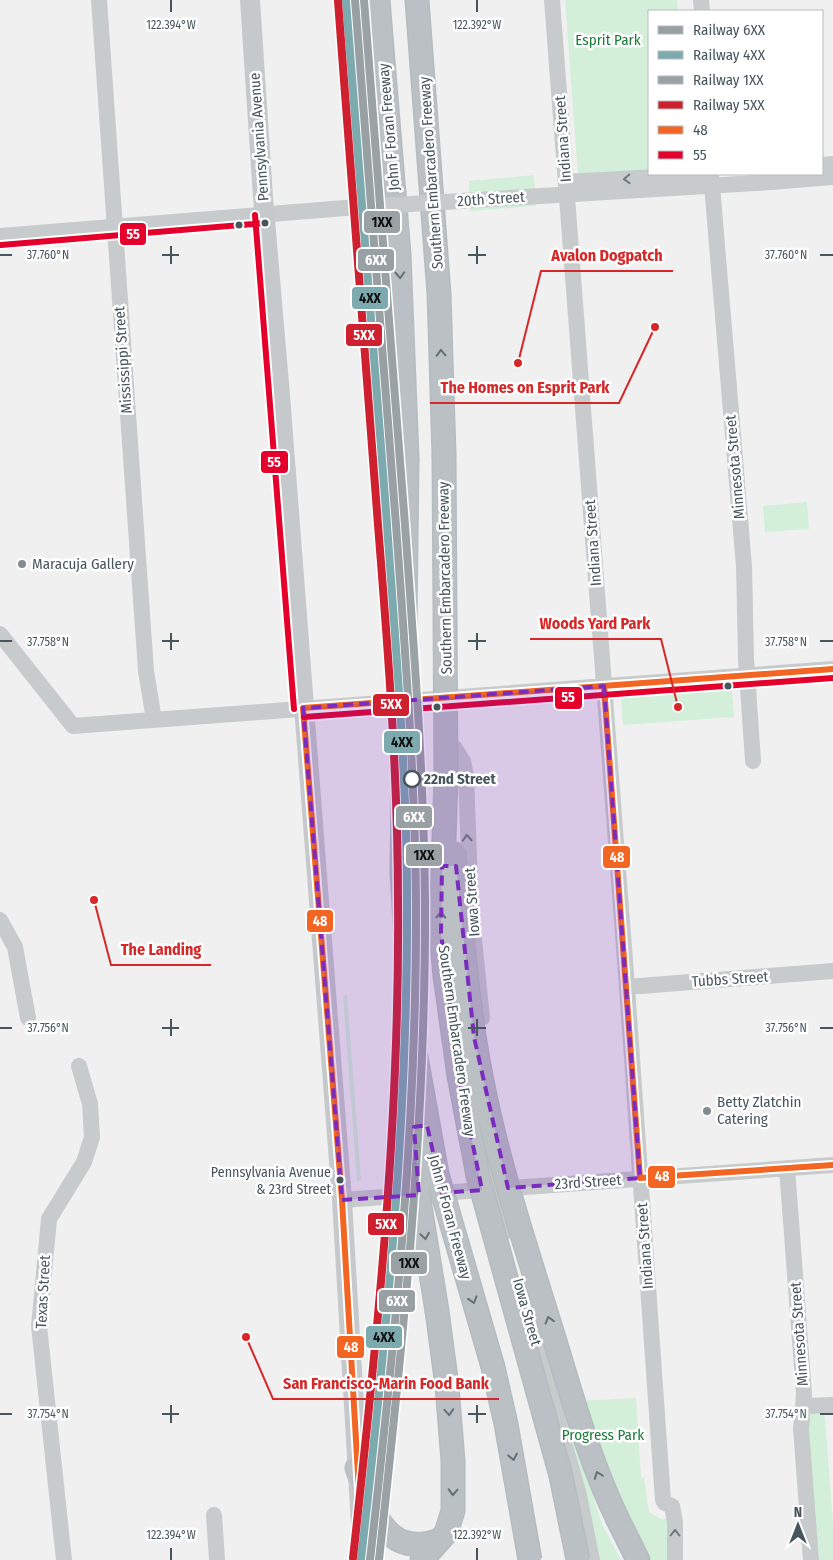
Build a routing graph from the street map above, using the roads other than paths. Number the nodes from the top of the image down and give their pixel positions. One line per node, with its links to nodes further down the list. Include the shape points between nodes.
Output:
1 (99, 0): 15 (street, Mississippi Street)
2 (250, 0): 14 (main road, Pennsylvania Avenue)
3 (367, 0): 9 (highway)
4 (378, 0): 9 (highway, John F Foran Freeway)
5 (417, 0): 8 (highway, Southern Embarcadero Freeway)
6 (431, 0): 8 (highway)
7 (552, 0): 13 (street, Indiana Street)
8 (422, 51): 25 (highway, Southern Embarcadero Freeway, one-way to 8, bridge, via 444,455 439,294)
9 (390, 132): 28 (highway, John F Foran Freeway, one-way to 28, bridge, via 402,298 407,458 402,871)
10 (693, 175): 13 (street, one-way to 13)
11 (711, 175): 19 (street, Minnesota Street, via 744,566)
12 (833, 177): 14 (street, 20th Street, bridge)
13 (566, 182): 20 (street, Indiana Street)
14 (264, 214): 15 (street, 20th Street); 22 (main road, Pennsylvania Avenue)
15 (113, 226): 16 (street, 20th Street); 23 (street, Mississippi Street, via 146,671)
16 (0, 236)
17 (0, 634): 23 (street, via 73,726)
18 (833, 669): 19 (street)
19 (748, 676): 20 (street); 24 (street, Minnesota Street)
20 (604, 686): 21 (street); 29 (street, Indiana Street)
21 (446, 697): 22 (street); 35 (street, Iowa Street, via 454,747 463,761 466,776 471,910 483,1020 479,1060)
22 (304, 708): 23 (street); 36 (main road, Pennsylvania Avenue)
23 (154, 720)
24 (753, 761)
25 (446, 777): 47 (highway, Southern Embarcadero Freeway, one-way to 25, bridge, via 559,1466 483,1193 458,1076 441,933); 49 (highway, one-way to 25, bridge, via 605,1493 584,1434 491,1125 474,1037)
26 (0, 920): 30 (street, via 15,947)
27 (833, 971): 29 (street, Tubbs Street)
28 (406, 979): 41 (highway, one-way to 41, bridge, via 419,1200 445,1368 453,1462 453,1511); 46 (highway, John F Foran Freeway, one-way to 46, bridge, via 410,1029 427,1127 450,1224 493,1367)
29 (627, 987): 34 (street, Indiana Street)
30 (28, 1018)
31 (79, 1066): 42 (street, Texas Street, via 90,1104 92,1137 84,1162 49,1219 39,1326)
32 (833, 1165): 33 (street, 23rd Street)
33 (786, 1168): 34 (street, 23rd Street); 38 (street, Minnesota Street)
34 (640, 1178): 35 (street, 23rd Street); 50 (street, Indiana Street, one-way to 34, via 672,1506 663,1500)
35 (494, 1189): 36 (street, 23rd Street); 48 (street, Iowa Street, via 579,1494)
36 (342, 1200): 39 (main road, Pennsylvania Avenue)
37 (833, 1405): 38 (street)
38 (804, 1406): 51 (street, Minnesota Street, via 801,1429)
39 (357, 1468): 41 (highway, via 373,1514 384,1534 393,1541 417,1547); 44 (main road, Pennsylvania Avenue)
40 (214, 1515): 43 (street)
41 (440, 1540): 45 (highway)
42 (64, 1560)
43 (218, 1560)
44 (363, 1560)
45 (422, 1560)
46 (530, 1560)
47 (578, 1560)
48 (592, 1560)
49 (638, 1560)
50 (675, 1560)
51 (811, 1560)

